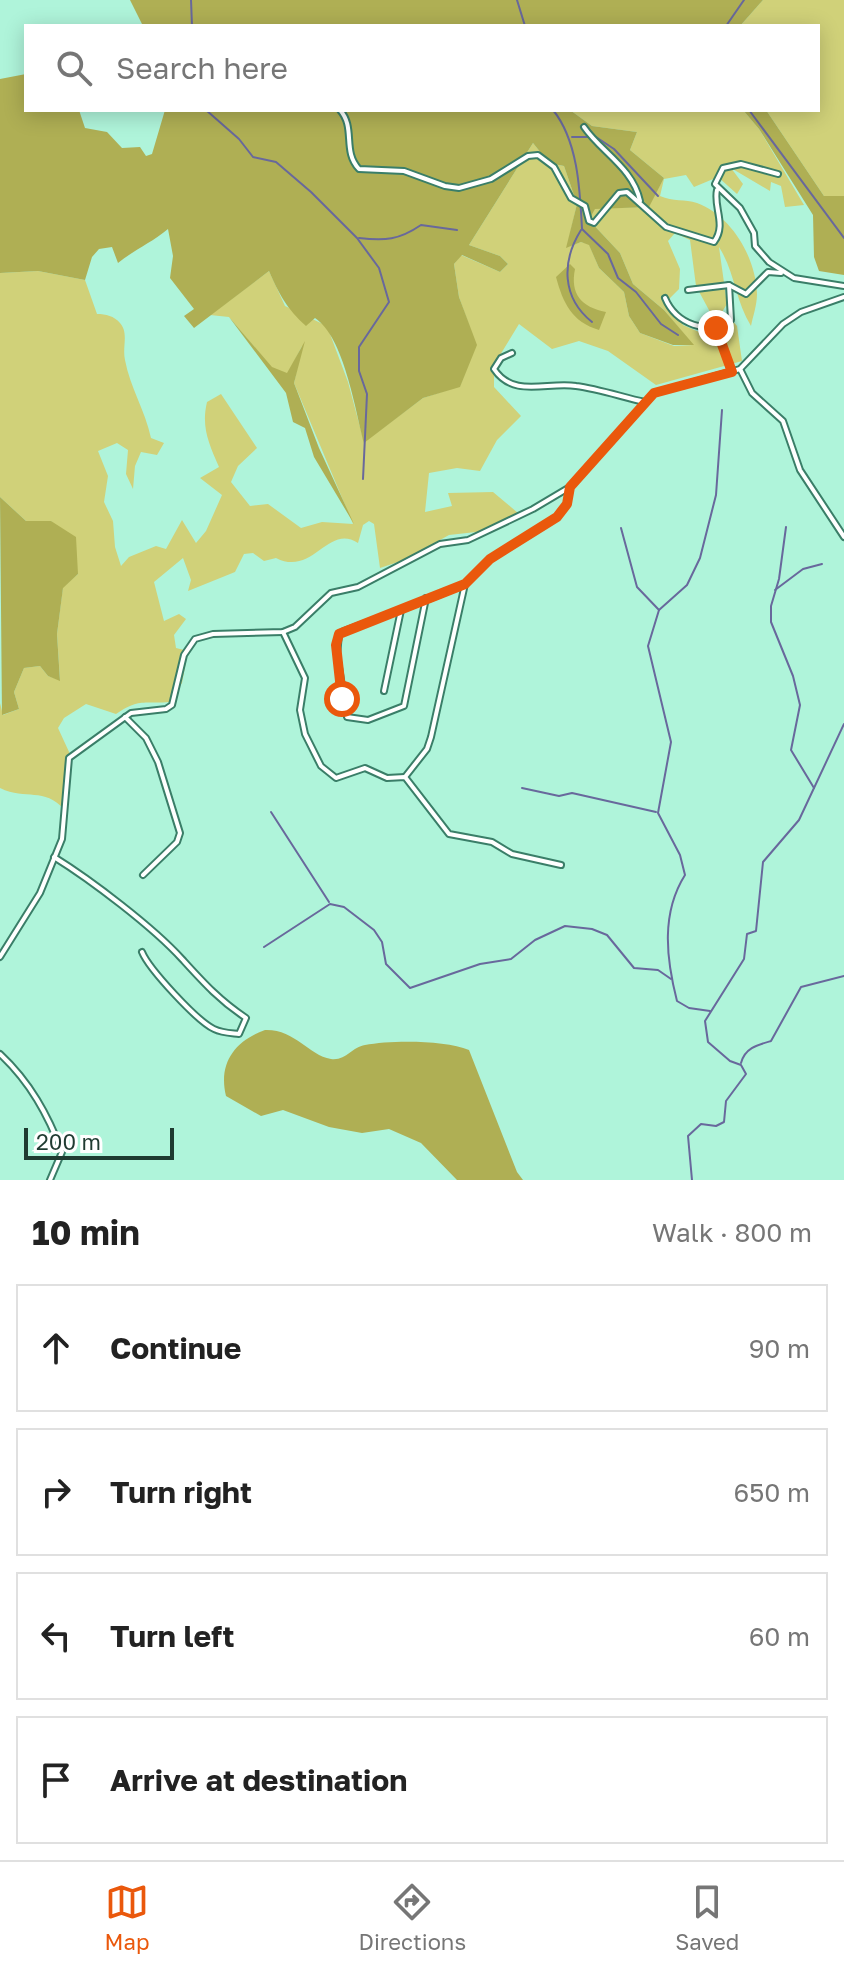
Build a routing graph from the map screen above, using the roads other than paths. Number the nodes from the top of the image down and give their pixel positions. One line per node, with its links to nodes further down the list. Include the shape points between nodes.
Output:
1 (342, 112): 5 (street, via 352,161 359,169 404,171 459,188 491,179 538,155 554,167 575,202 585,206 589,221 594,223 619,193 627,192)
2 (584, 127): 5 (street, via 615,157)
3 (778, 174): 4 (street, via 755,166 723,168)
4 (717, 190): 5 (street, via 719,237 714,242 666,227); 6 (street, via 736,203 760,254)
5 (640, 203)
6 (784, 274): 7 (street, via 768,272 746,294); 8 (street)
7 (729, 285): 9 (street); 12 (street, via 731,320)
8 (844, 286)
9 (688, 290)
10 (844, 297): 14 (street, via 783,324)
11 (665, 298): 12 (street, via 669,308 692,325)
12 (716, 328): 15 (street)
13 (512, 353): 16 (street, via 494,369 500,378 521,387 564,384)
14 (740, 369): 15 (street); 18 (street, via 752,393 783,421 800,470)
15 (732, 372): 16 (street, via 662,390)
16 (645, 402): 17 (street)
17 (570, 487): 19 (street, via 567,504 557,517 490,559); 22 (street, via 482,533 440,544 358,587 331,593)
18 (844, 537)
19 (465, 584): 20 (street); 25 (street, via 431,737)
20 (426, 598): 21 (street); 21 (street, via 404,706 353,720 342,699 338,637)
21 (401, 610): 23 (street)
22 (283, 632): 24 (street, via 195,639 184,655 172,705); 25 (street, via 302,666 306,687 301,716 321,766 336,778 365,768 387,778)
23 (384, 691)
24 (125, 717): 26 (street, via 69,758 62,839); 28 (street, via 146,738 158,762 180,833)
25 (405, 777): 27 (street, via 449,834)
26 (54, 857): 29 (street, via 102,890 182,958 217,998 246,1018 239,1034 224,1033 199,1020 148,966); 30 (street, via 22,926)
27 (561, 865)
28 (143, 875)
29 (142, 952)
30 (0, 957)
31 (0, 1054): 32 (street, via 26,1081 58,1141 62,1152)
32 (50, 1180)

